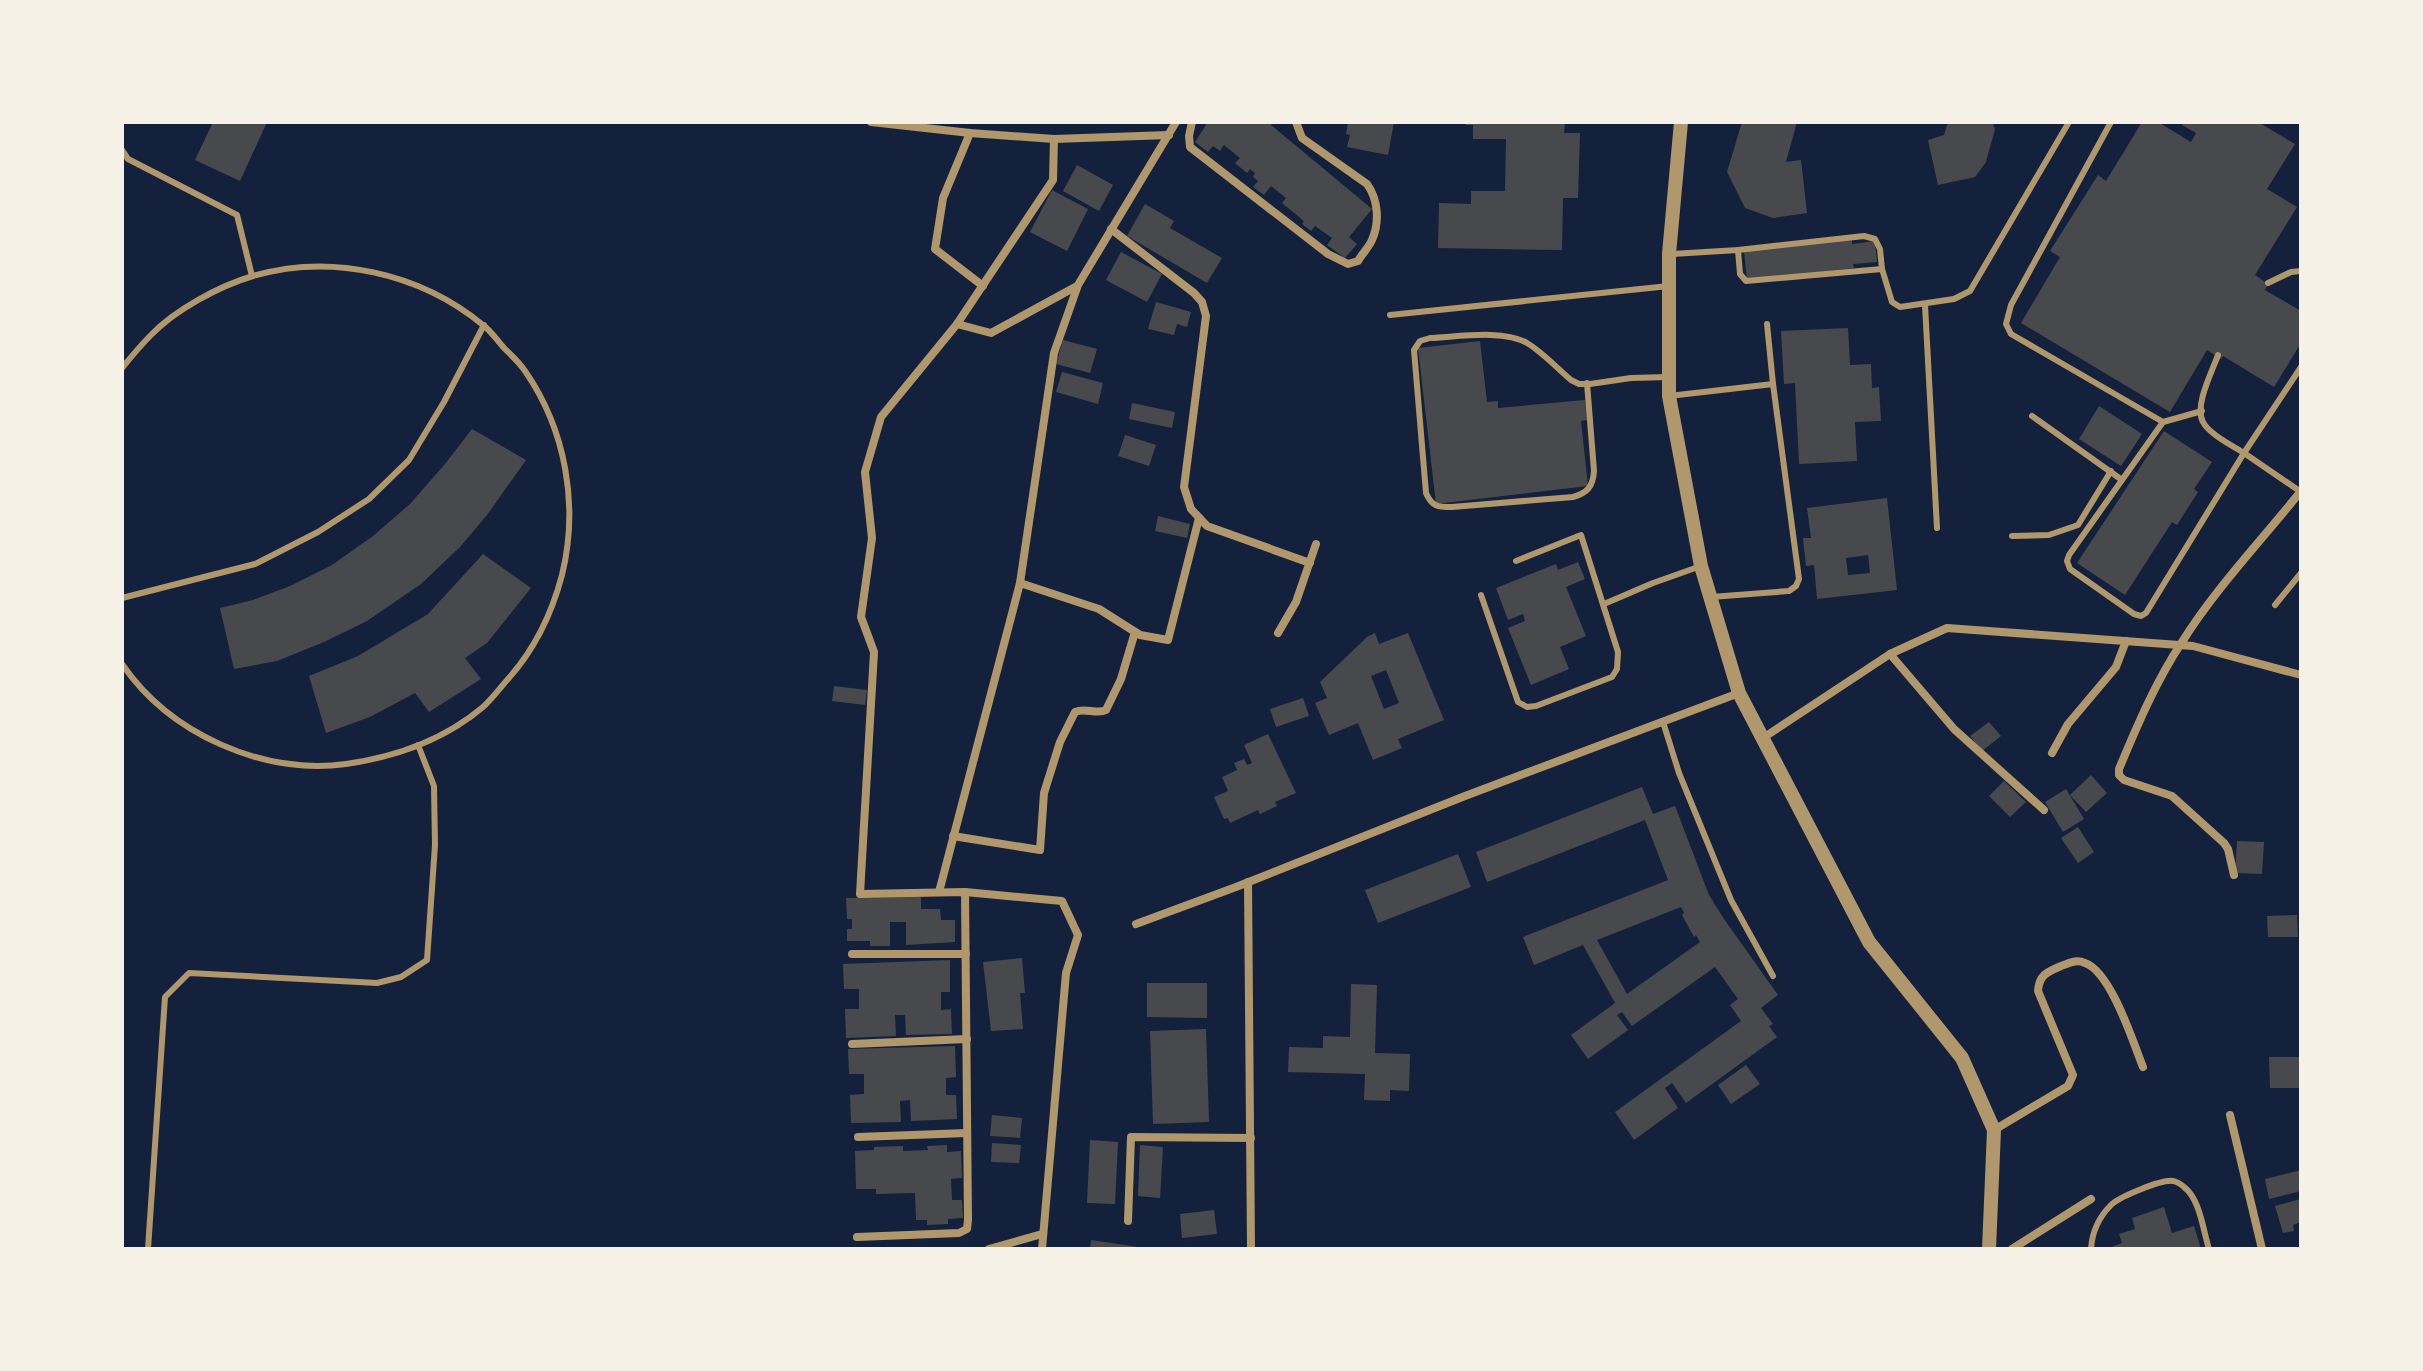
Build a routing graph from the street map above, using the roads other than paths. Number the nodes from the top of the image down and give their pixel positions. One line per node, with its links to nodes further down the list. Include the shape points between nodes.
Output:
1 (871, 122): 8 (street)
2 (1176, 122): 9 (street)
3 (1192, 122): 4 (street, via 1190,147 1328,254 1348,264 1358,261 1373,239 1374,193 1302,138)
4 (1296, 122)
5 (1681, 122): 14 (street)
6 (2069, 122): 22 (lane, via 1970,291)
7 (2111, 122): 36 (lane, via 2011,305 2006,324 2011,334)
8 (970, 133): 10 (street); 20 (street, via 943,198 935,249)
9 (1169, 135): 10 (street); 12 (street)
10 (1054, 139): 20 (street, via 1053,180)
11 (122, 150): 17 (lane, via 128,159 237,215)
12 (1111, 229): 19 (street); 41 (street, via 1202,302 1206,316 1184,487)
13 (1738, 250): 14 (lane); 15 (lane, via 1864,236 1875,239); 15 (lane, via 1740,274 1746,281)
14 (1669, 254): 21 (street)
15 (1882, 269): 22 (lane, via 1892,302 1900,307)
16 (2301, 271): 18 (lane)
17 (252, 276): 26 (lane, via 313,266 374,271 432,291); 29 (lane, via 196,300 152,333)
18 (2268, 283)
19 (1078, 285): 24 (street, via 991,333); 49 (street, via 1054,353)
20 (983, 286): 24 (street)
21 (1669, 286): 23 (lane); 30 (street)
22 (1925, 305): 42 (lane)
23 (1390, 315)
24 (957, 324): 71 (street, via 881,417 865,472 872,538 861,617 874,652 860,894)
25 (1767, 324): 32 (lane)
26 (484, 325): 52 (lane, via 409,460 369,499 255,564); 65 (lane, via 525,371 554,425 569,485 569,547 554,607 524,661 483,707)
27 (2218, 355): 34 (lane)
28 (2301, 367): 37 (lane)
29 (122, 368)
30 (1669, 377): 31 (lane); 33 (street)
31 (1587, 383): 31 (lane, via 1571,380 1527,343 1514,339 1496,335 1420,341 1414,350 1430,503 1452,507 1573,497 1588,490 1594,471)
32 (1773, 384): 33 (lane); 51 (lane, via 1799,579 1789,591)
33 (1669, 396): 47 (street)
34 (2202, 411): 36 (lane); 37 (lane, via 2203,422)
35 (2032, 416): 38 (lane)
36 (2163, 422): 39 (lane)
37 (2244, 453): 39 (lane, via 2141,616 2070,569 2067,561); 40 (lane)
38 (2111, 471): 39 (lane); 43 (lane, via 2078,525 2049,535)
39 (2122, 480)
40 (2301, 492): 58 (street)
41 (1199, 518): 46 (street, via 1233,537); 55 (street, via 1171,636 1164,641)
42 (1937, 528)
43 (2012, 536)
44 (1316, 544): 46 (street)
45 (1516, 561): 53 (lane, via 1581,535)
46 (1310, 563): 56 (street)
47 (1701, 566): 51 (street); 53 (lane)
48 (2301, 573): 54 (lane)
49 (1020, 583): 55 (street, via 1099,609); 68 (street)
50 (1481, 595): 53 (lane, via 1518,702 1527,707 1612,677 1618,652)
51 (1711, 597): 62 (street)
52 (122, 598)
53 (1604, 604)
54 (2275, 605)
55 (1135, 632): 68 (street, via 1106,710 1075,712 1060,742 1044,793 1040,850)
56 (1278, 633)
57 (2126, 641): 58 (street); 59 (street, via 1947,628); 66 (street, via 2116,667 2068,724)
58 (2180, 645): 61 (street); 69 (street, via 2138,724 2119,775 2172,796 2224,843)
59 (1890, 654): 64 (street); 67 (street, via 1954,729)
60 (122, 664): 65 (lane, via 173,717 220,745 272,761 326,766 380,759)
61 (2301, 675)
62 (1739, 693): 63 (street); 64 (street)
63 (1663, 722): 70 (street); 76 (lane, via 1731,900)
64 (1763, 738): 81 (street, via 1869,942 1962,1058)
65 (418, 745): 89 (lane, via 434,786 427,960 401,977 377,983 189,973 165,997)
66 (2052, 753)
67 (2044, 810)
68 (953, 836): 71 (street)
69 (2234, 875)
70 (1248, 882): 73 (street); 84 (street)
71 (939, 892): 72 (street)
72 (965, 892): 75 (street); 87 (street, via 1062,901 1078,935 1066,973)
73 (1136, 924)
74 (852, 954): 75 (street)
75 (966, 954): 77 (street)
76 (1773, 976)
77 (967, 1039): 78 (street); 82 (street)
78 (852, 1044)
79 (2143, 1067): 81 (street, via 2123,1014 2095,968 2074,961 2043,974 2038,991 2072,1081)
80 (2230, 1115): 97 (street)
81 (1994, 1130): 93 (street)
82 (967, 1133): 83 (street); 88 (street, via 967,1229)
83 (858, 1137)
84 (1251, 1138): 86 (street, via 1131,1137); 92 (street)
85 (2091, 1199): 94 (street)
86 (1128, 1221)
87 (1042, 1234): 90 (street); 91 (street)
88 (857, 1237)
89 (148, 1249)
90 (989, 1249)
91 (1042, 1249)
92 (1251, 1249)
93 (1989, 1249)
94 (2012, 1249)
95 (2091, 1249): 96 (lane, via 2097,1222 2114,1201 2172,1180 2192,1194)
96 (2209, 1249)
97 (2262, 1249)

